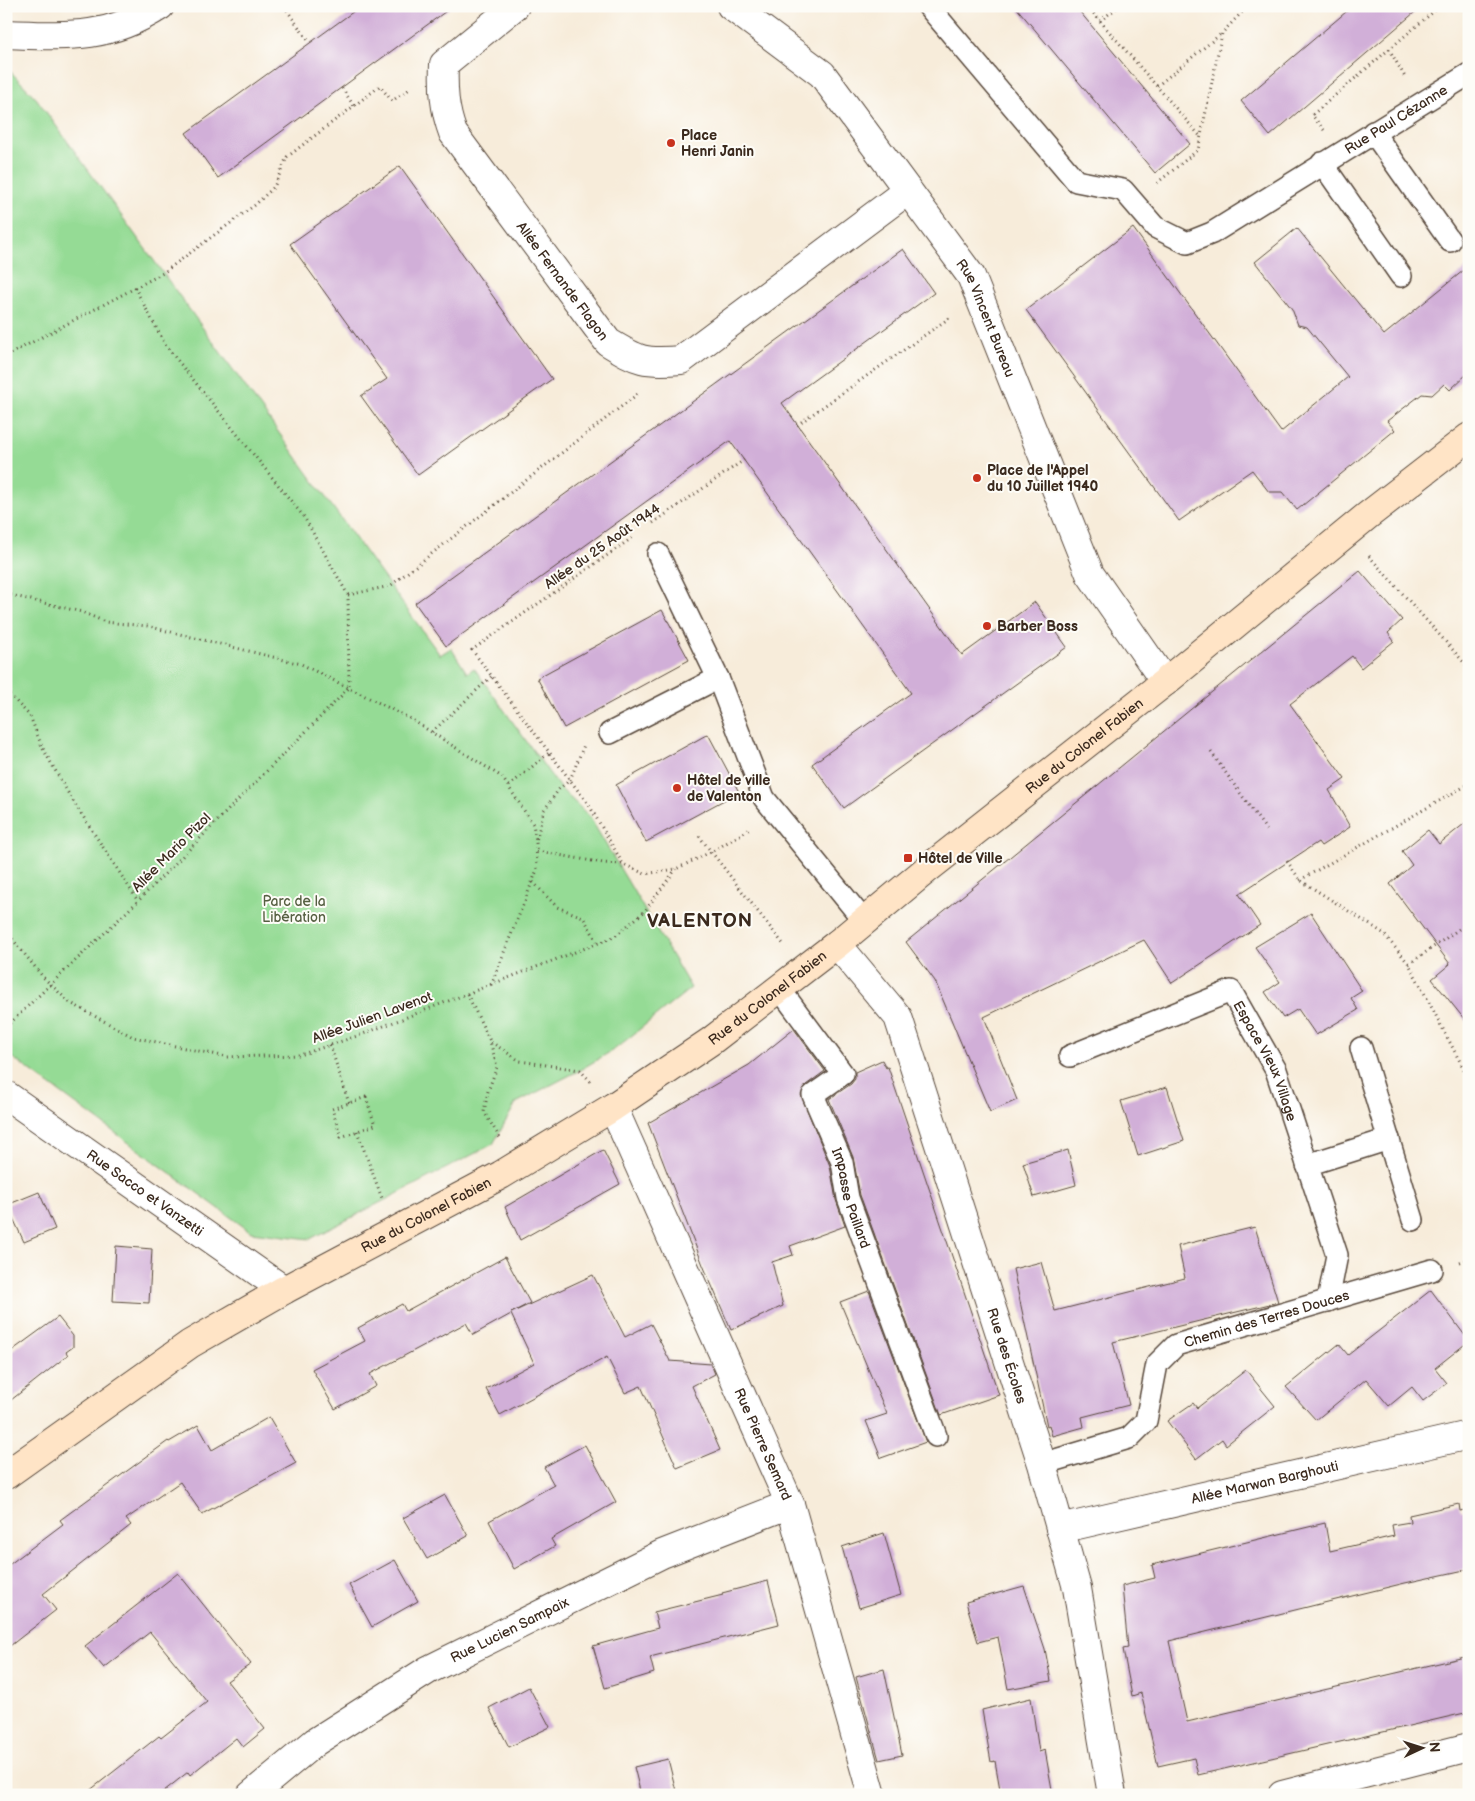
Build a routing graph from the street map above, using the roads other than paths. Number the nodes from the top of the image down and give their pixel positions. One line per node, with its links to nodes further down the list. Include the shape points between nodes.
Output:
1 (160, 6): 5 (street, via 117,29 90,34)
2 (515, 6): 9 (street, Allée Fernande Flagon, via 444,64 443,99 453,133 608,342 631,356 651,363 681,360)
3 (731, 6): 9 (street, Rue Vincent Bureau, via 822,74)
4 (928, 6): 8 (lane, Rue Paul Cézanne, via 1076,181 1123,190 1155,227 1187,243 1212,233)
5 (6, 34)
6 (1469, 74): 7 (lane, Rue Paul Cézanne)
7 (1373, 132): 8 (lane, Rue Paul Cézanne); 10 (lane)
8 (1322, 163): 11 (lane)
9 (907, 191): 15 (street, Rue Vincent Bureau, via 971,276 1090,574)
10 (1450, 241)
11 (1401, 276)
12 (1469, 437): 15 (street, Rue du Colonel Fabien)
13 (658, 554): 14 (lane)
14 (718, 678): 16 (lane); 17 (lane, via 764,798)
15 (1165, 682): 17 (street, Rue du Colonel Fabien)
16 (610, 733)
17 (864, 922): 18 (street, Rue du Colonel Fabien)
18 (837, 944): 19 (street, Rue du Colonel Fabien); 32 (street, Rue des Écoles, via 898,1017)
19 (779, 988): 23 (street, Rue du Colonel Fabien, via 711,1041); 31 (lane, Impasse Paillard, via 843,1074 813,1095 842,1162 848,1198)
20 (1361, 1048): 24 (lane)
21 (1070, 1056): 25 (lane, Espace Vieux Village, via 1231,991 1276,1070)
22 (6, 1095): 28 (street, Rue Sacco et Vanzetti)
23 (614, 1107): 28 (street, Rue du Colonel Fabien, via 516,1166); 34 (street, Rue Pierre Semard)
24 (1389, 1139): 25 (lane); 26 (lane)
25 (1307, 1165): 29 (lane, Espace Vieux Village, via 1337,1255)
26 (1413, 1220)
27 (1432, 1270): 29 (lane, Chemin des Terres Douces)
28 (284, 1290): 33 (street, Rue du Colonel Fabien, via 190,1344)
29 (1328, 1301): 32 (lane, Chemin des Terres Douces, via 1176,1345 1158,1364 1146,1421 1129,1438)
30 (1469, 1435): 35 (street, Allée Marwan Barghouti)
31 (936, 1436)
32 (1042, 1464): 35 (street, Rue des Écoles)
33 (6, 1475)
34 (790, 1504): 37 (street, Rue Lucien Sampaix, via 662,1554 428,1670 314,1742); 38 (street, Rue Pierre Semard)
35 (1060, 1528): 39 (street, Rue des Écoles, via 1077,1588)
36 (1469, 1747): 40 (street)
37 (251, 1795)
38 (872, 1795)
39 (1112, 1795)
40 (1282, 1795)

